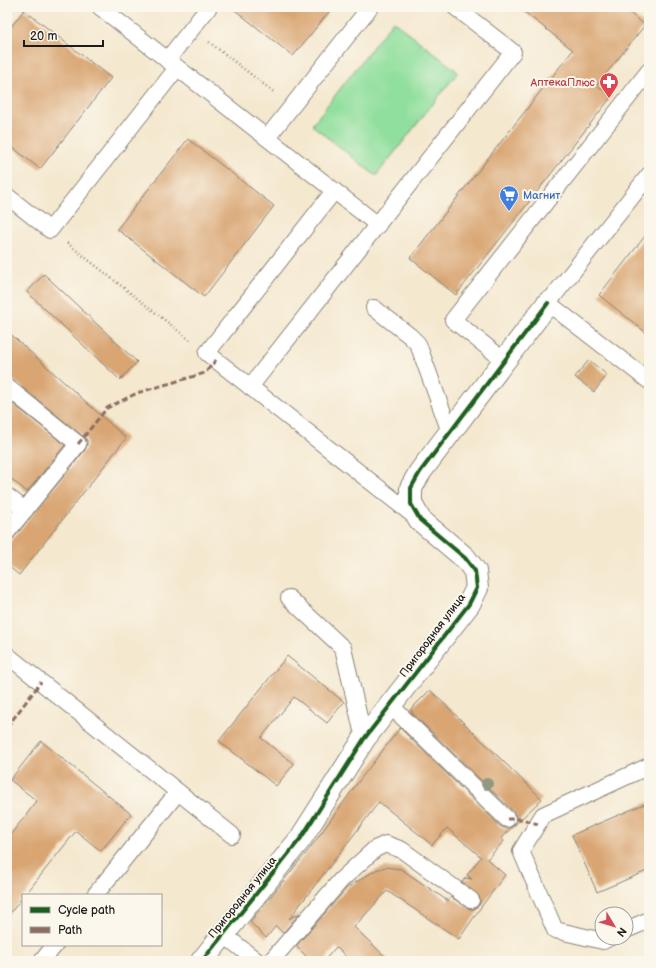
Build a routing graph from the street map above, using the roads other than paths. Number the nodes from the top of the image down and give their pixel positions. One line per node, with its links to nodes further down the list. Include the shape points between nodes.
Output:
1 (100, 7): 5 (lane)
2 (209, 7): 5 (lane, via 192,28)
3 (370, 7): 7 (lane)
4 (455, 7): 11 (lane, via 513,52)
5 (172, 64): 7 (lane); 10 (lane, via 50,230)
6 (649, 71): 14 (lane, via 453,320)
7 (267, 138): 9 (lane)
8 (649, 175): 12 (lane)
9 (334, 191): 11 (lane); 17 (lane, via 207,353)
10 (7, 196)
11 (378, 225): 17 (lane)
12 (548, 303): 14 (street, Пригородная улица); 15 (lane)
13 (374, 308): 18 (lane, via 418,344)
14 (505, 361): 18 (street, Пригородная улица)
15 (649, 381)
16 (7, 387): 20 (lane, via 78,444)
17 (250, 387): 21 (lane)
18 (450, 432): 21 (street, Пригородная улица, via 411,488 411,504)
19 (7, 496): 20 (lane)
20 (25, 510): 22 (lane)
21 (420, 520): 25 (street, Пригородная улица, via 465,558 475,571 477,588 469,604)
22 (7, 532)
23 (289, 598): 26 (lane, via 343,648)
24 (7, 655): 28 (lane)
25 (390, 705): 26 (street, Пригородная улица); 29 (lane)
26 (364, 739): 35 (street, Пригородная улица, via 301,838)
27 (649, 766): 36 (lane, via 543,815 521,852 555,930)
28 (178, 792): 30 (lane); 31 (lane)
29 (507, 819)
30 (232, 835)
31 (96, 894)
32 (471, 900): 41 (lane, via 402,850 386,844 375,848 341,880)
33 (649, 920): 34 (lane)
34 (634, 927)
35 (223, 934): 39 (street, Пригородная улица); 40 (lane)
36 (594, 939)
37 (54, 946): 38 (lane)
38 (42, 961)
39 (202, 961)
40 (257, 961)
41 (271, 961)

